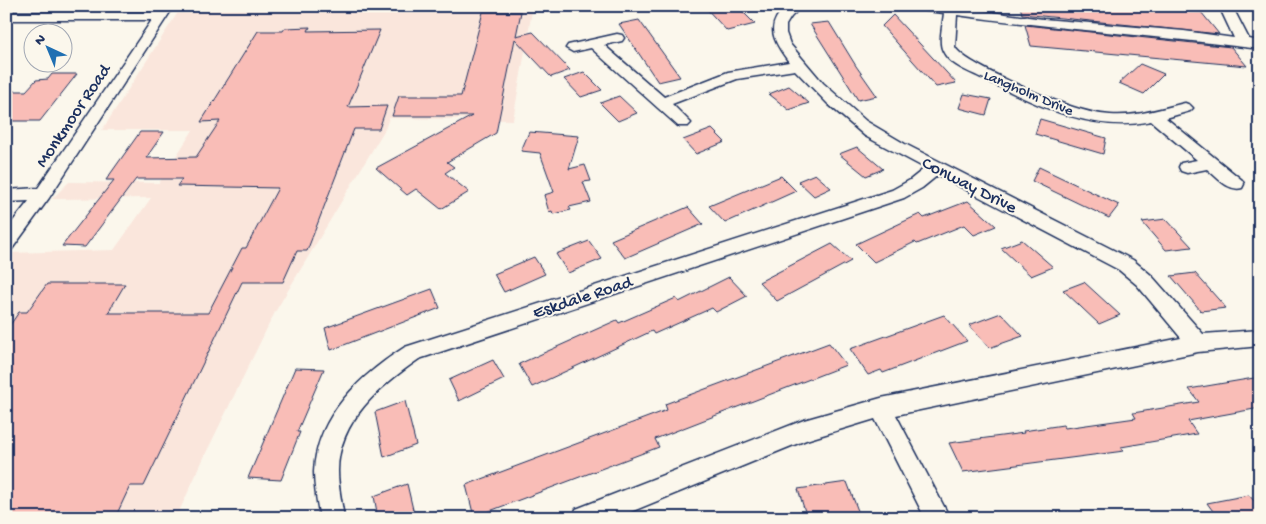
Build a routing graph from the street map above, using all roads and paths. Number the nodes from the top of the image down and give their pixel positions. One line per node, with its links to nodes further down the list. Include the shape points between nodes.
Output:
1 (796, 6): 12 (street, Conway Drive, via 782,18 779,33)
2 (918, 6): 5 (street)
3 (1225, 6): 8 (street)
4 (165, 11): 6 (street); 21 (street, Monkmoor Road)
5 (952, 11): 8 (street); 15 (street, Langholm Drive, via 948,47 963,63 1052,104 1084,115 1117,120)
6 (6, 16)
7 (617, 38): 9 (street)
8 (1244, 43): 10 (street)
9 (594, 44): 11 (street); 13 (street)
10 (1260, 45)
11 (573, 48)
12 (800, 65): 13 (street, via 733,75); 18 (street, Conway Drive, via 858,123)
13 (662, 103): 16 (street)
14 (1185, 108): 15 (street, Langholm Drive)
15 (1154, 116): 17 (street)
16 (683, 123)
17 (1210, 163): 19 (street); 20 (street)
18 (936, 167): 25 (street, Conway Drive, via 1126,265 1144,280); 27 (street, Eskdale Road, via 898,194 412,354 370,383 343,417 328,456 326,481)
19 (1187, 167)
20 (1236, 184)
21 (43, 194): 22 (street); 23 (street, Monkmoor Road)
22 (6, 196)
23 (6, 244)
24 (1260, 338): 25 (street)
25 (1198, 343): 26 (street)
26 (881, 408): 28 (street, via 804,430); 29 (street)
27 (332, 518)
28 (585, 518)
29 (938, 518)

